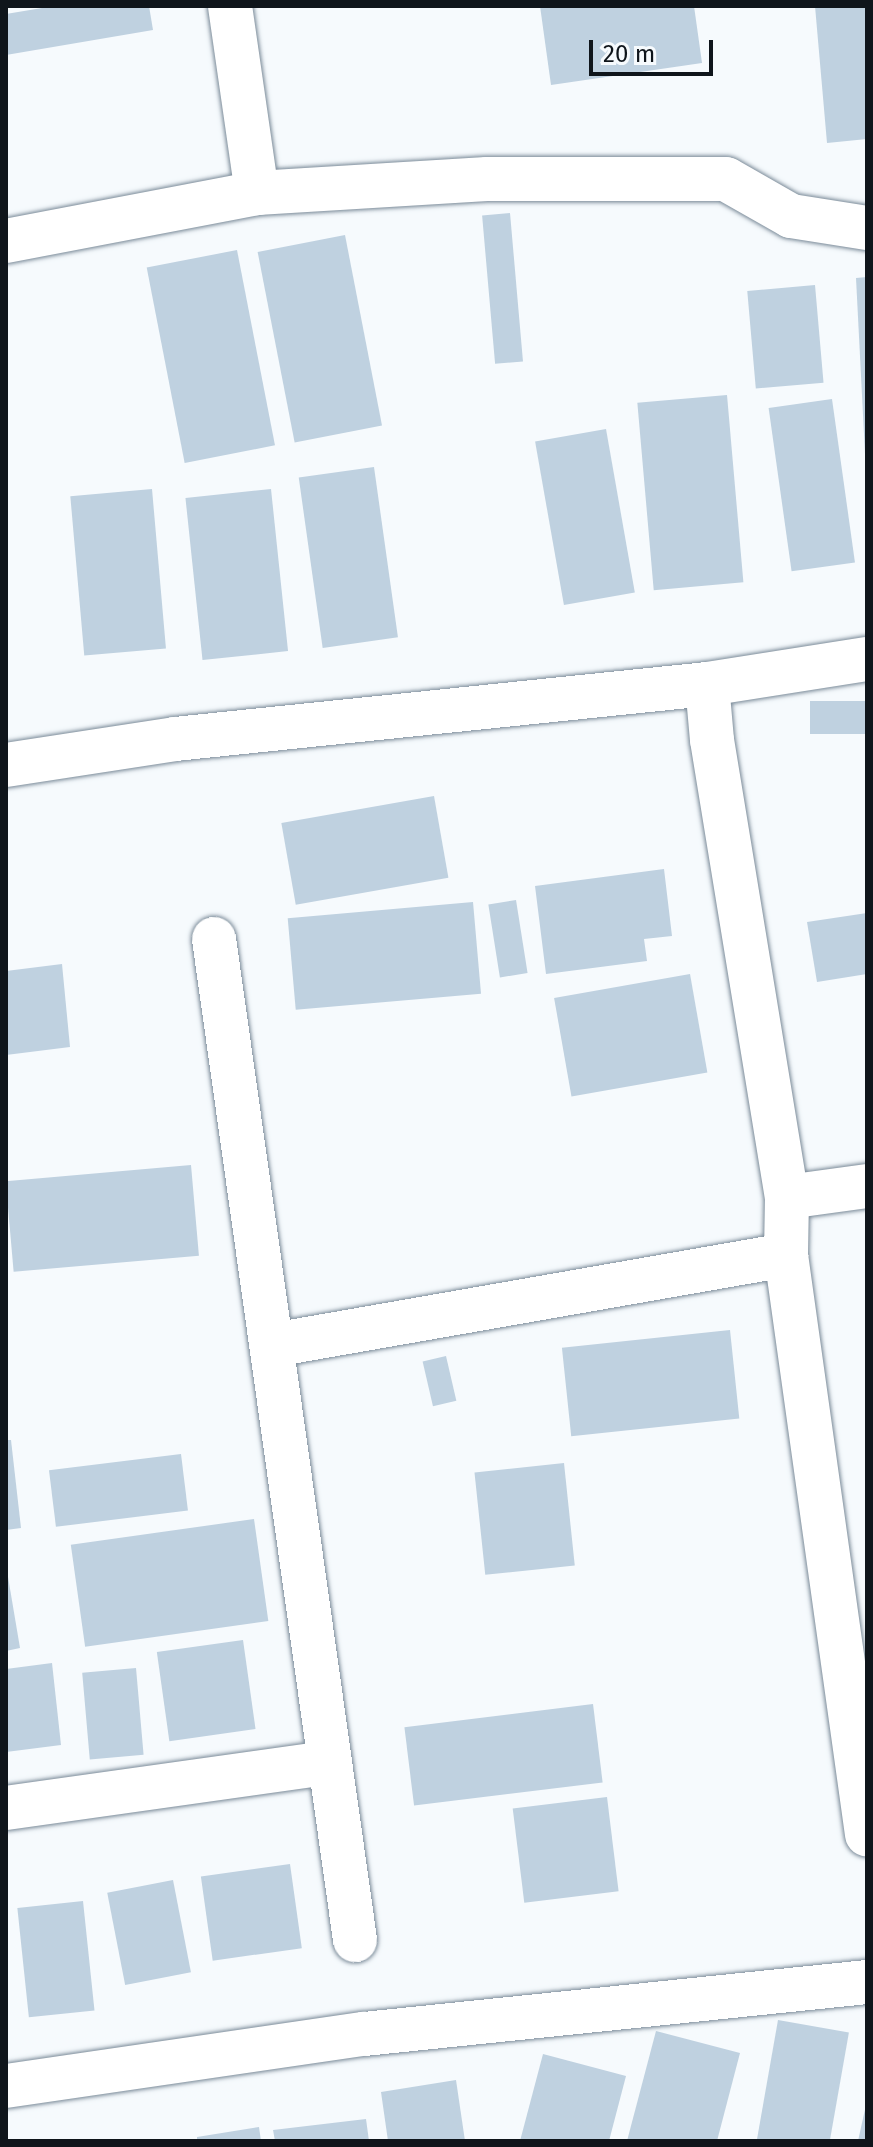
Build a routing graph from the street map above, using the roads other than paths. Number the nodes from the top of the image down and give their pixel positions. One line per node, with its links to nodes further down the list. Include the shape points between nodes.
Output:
1 (230, 6): 2 (street)
2 (257, 193): 3 (street, via 487,179 726,179 791,216); 4 (street)
3 (867, 228)
4 (6, 241)
5 (867, 659): 6 (street)
6 (707, 684): 7 (street, via 175,739); 10 (street)
7 (6, 765)
8 (214, 939): 12 (street)
9 (867, 1186): 10 (street)
10 (787, 1197): 11 (street)
11 (786, 1255): 12 (street); 15 (street)
12 (273, 1345): 13 (street)
13 (326, 1763): 14 (street); 16 (street)
14 (6, 1808)
15 (867, 1834)
16 (355, 1940)
17 (867, 1982): 18 (street, via 364,2034)
18 (6, 2086)

